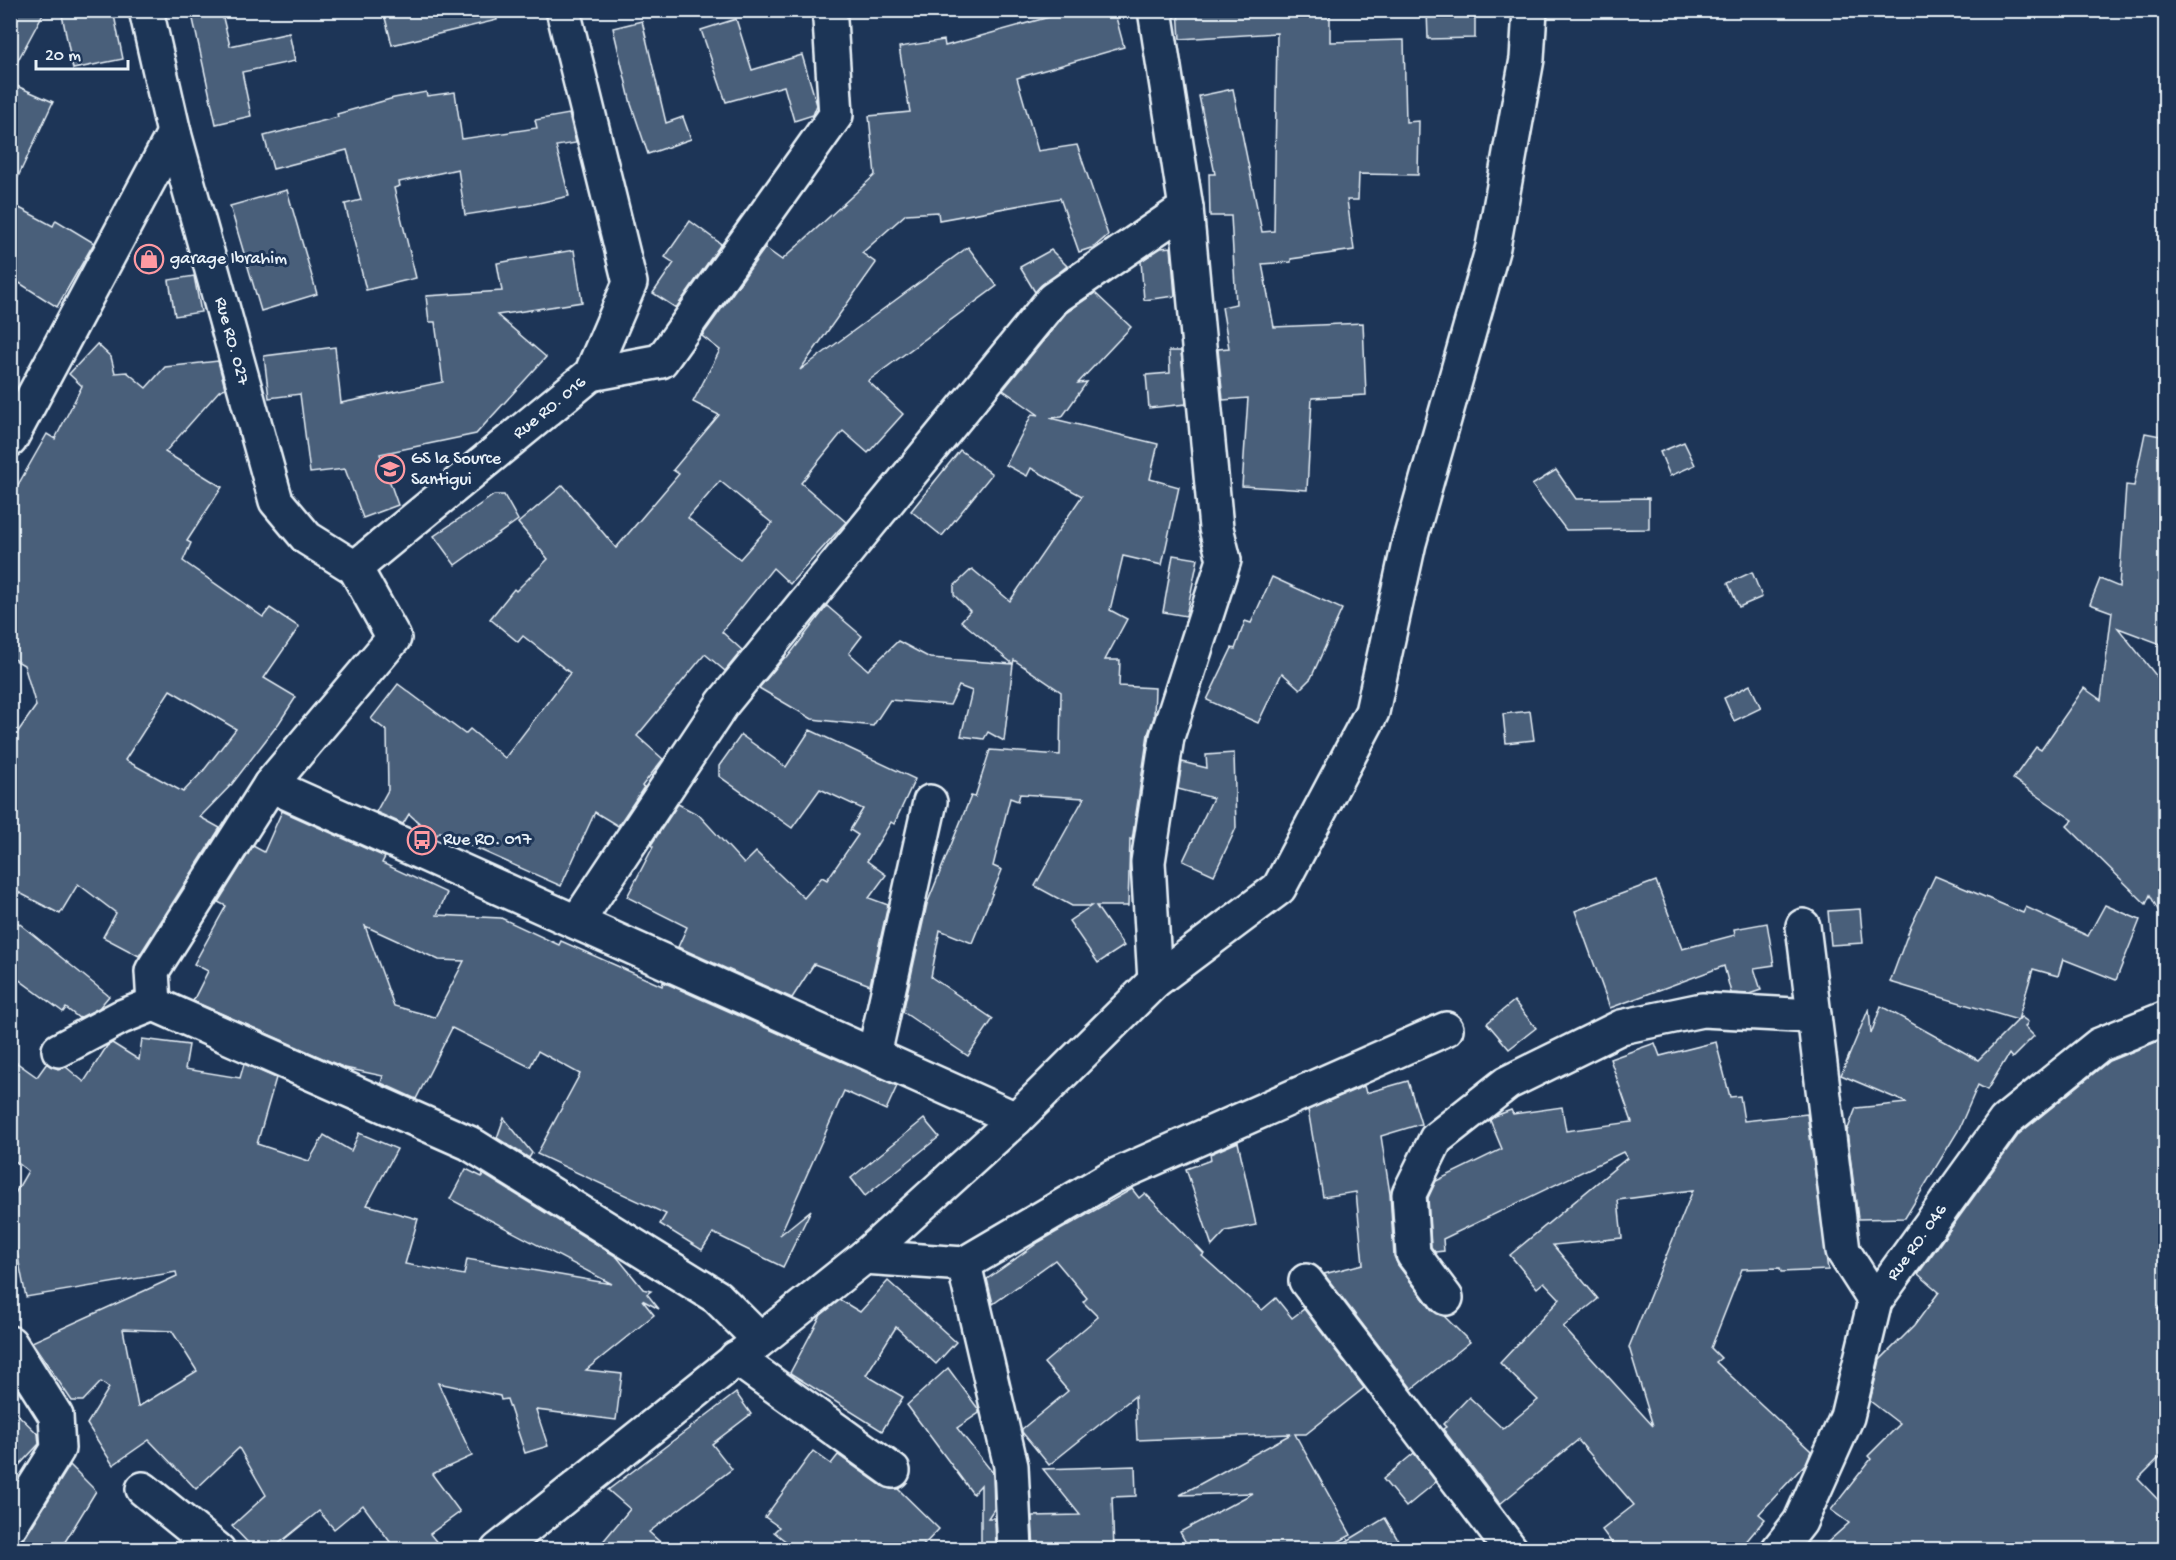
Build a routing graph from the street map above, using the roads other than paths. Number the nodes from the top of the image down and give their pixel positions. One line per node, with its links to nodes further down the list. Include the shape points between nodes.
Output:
1 (146, 10): 6 (street, Rue RO. 027)
2 (563, 10): 8 (street, Rue RO. 016, via 630,283)
3 (1155, 10): 7 (street)
4 (1530, 10): 15 (street, via 1527,59 1493,247 1409,543 1372,712 1279,888)
5 (830, 20): 8 (street, via 836,115 661,361)
6 (174, 134): 9 (street); 10 (street, Rue RO. 027, via 276,501 307,538)
7 (1186, 208): 13 (street, via 1053,299 723,703); 15 (street, via 1216,528 1224,560 1167,737 1148,862)
8 (591, 374): 10 (street, Rue RO. 016)
9 (10, 440)
10 (355, 568): 11 (street, via 394,638)
11 (270, 785): 13 (street); 16 (street, via 152,971)
12 (930, 802): 21 (street)
13 (577, 922): 21 (street)
14 (1803, 926): 17 (street)
15 (1155, 981): 22 (street)
16 (154, 1004): 20 (street); 29 (street, via 469,1143 717,1297)
17 (1814, 1016): 26 (street, via 1702,1010 1621,1027 1507,1083 1436,1138 1409,1194 1413,1254); 27 (street, via 1843,1251)
18 (2166, 1018): 27 (street, Rue RO. 046, via 2099,1045 2005,1121)
19 (1446, 1029): 24 (street, via 1112,1177)
20 (59, 1050)
21 (874, 1055): 22 (street)
22 (1016, 1119): 23 (street)
23 (864, 1257): 24 (street); 29 (street)
24 (964, 1264): 36 (street, via 1011,1466)
25 (1306, 1281): 37 (street)
26 (1446, 1298)
27 (1875, 1301): 38 (street, Rue RO. 046, via 1847,1417 1800,1522)
28 (10, 1343): 32 (street, via 56,1416 58,1449)
29 (748, 1349): 30 (street); 33 (street)
30 (893, 1471)
31 (143, 1489): 34 (street)
32 (10, 1526)
33 (536, 1537): 35 (street)
34 (218, 1550)
35 (498, 1550)
36 (1015, 1550)
37 (1511, 1550)
38 (1778, 1550)

